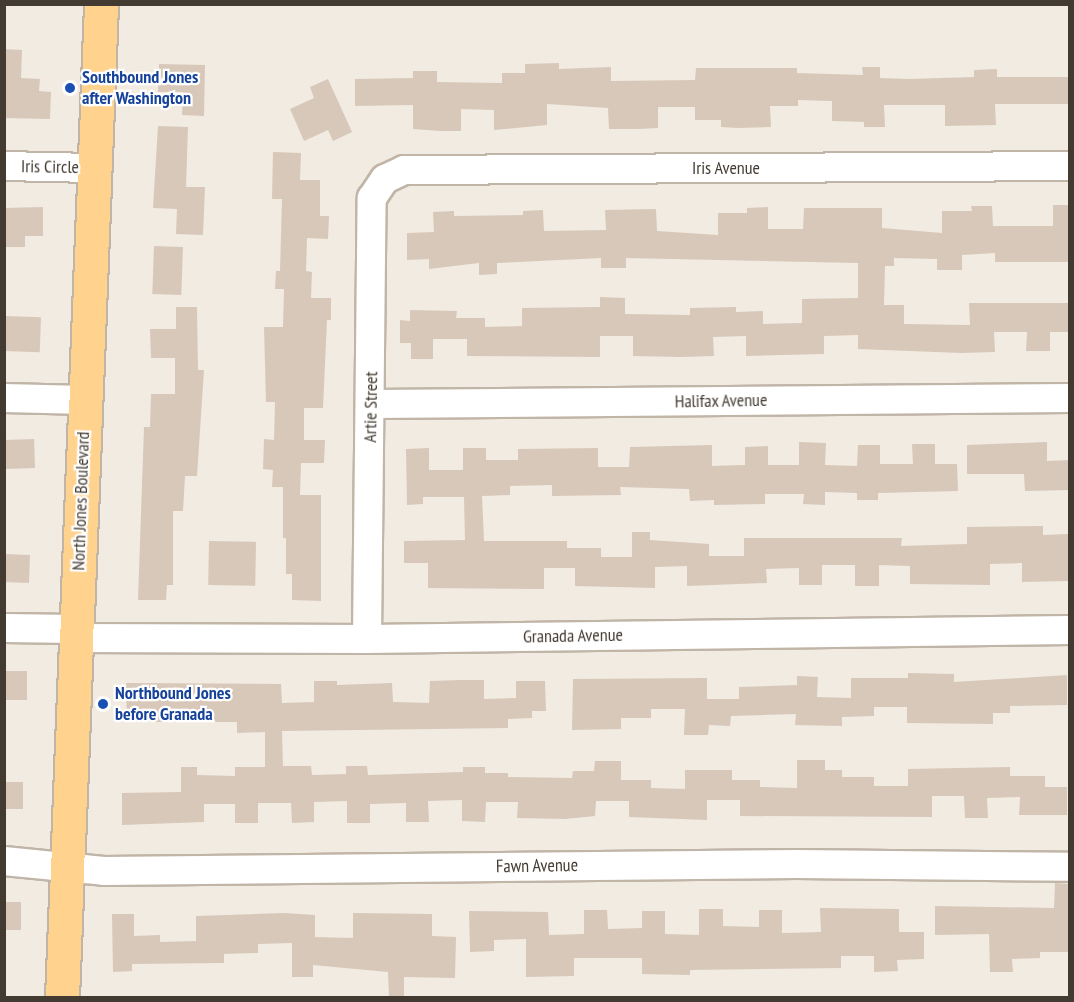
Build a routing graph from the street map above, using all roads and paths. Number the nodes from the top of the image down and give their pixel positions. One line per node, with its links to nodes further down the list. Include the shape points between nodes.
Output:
1 (101, 4): 4 (main road, North Jones Boulevard)
2 (4, 166): 4 (street, Iris Circle)
3 (1070, 166): 5 (street, Iris Avenue, via 404,170)
4 (95, 168): 8 (main road, North Jones Boulevard)
5 (385, 179): 9 (street, Artie Street, via 372,198)
6 (4, 398): 8 (street)
7 (1070, 398): 9 (street, Halifax Avenue)
8 (86, 400): 12 (main road, North Jones Boulevard)
9 (372, 405): 13 (street, Artie Street)
10 (4, 628): 12 (street, Granada Avenue)
11 (1070, 630): 13 (street, Granada Avenue)
12 (76, 634): 13 (street, Granada Avenue); 15 (main road, North Jones Boulevard)
13 (367, 639)
14 (4, 861): 15 (street, Fawn Avenue)
15 (69, 866): 16 (street, Fawn Avenue, via 104,871 785,864); 17 (main road, North Jones Boulevard)
16 (1070, 867)
17 (62, 998)

